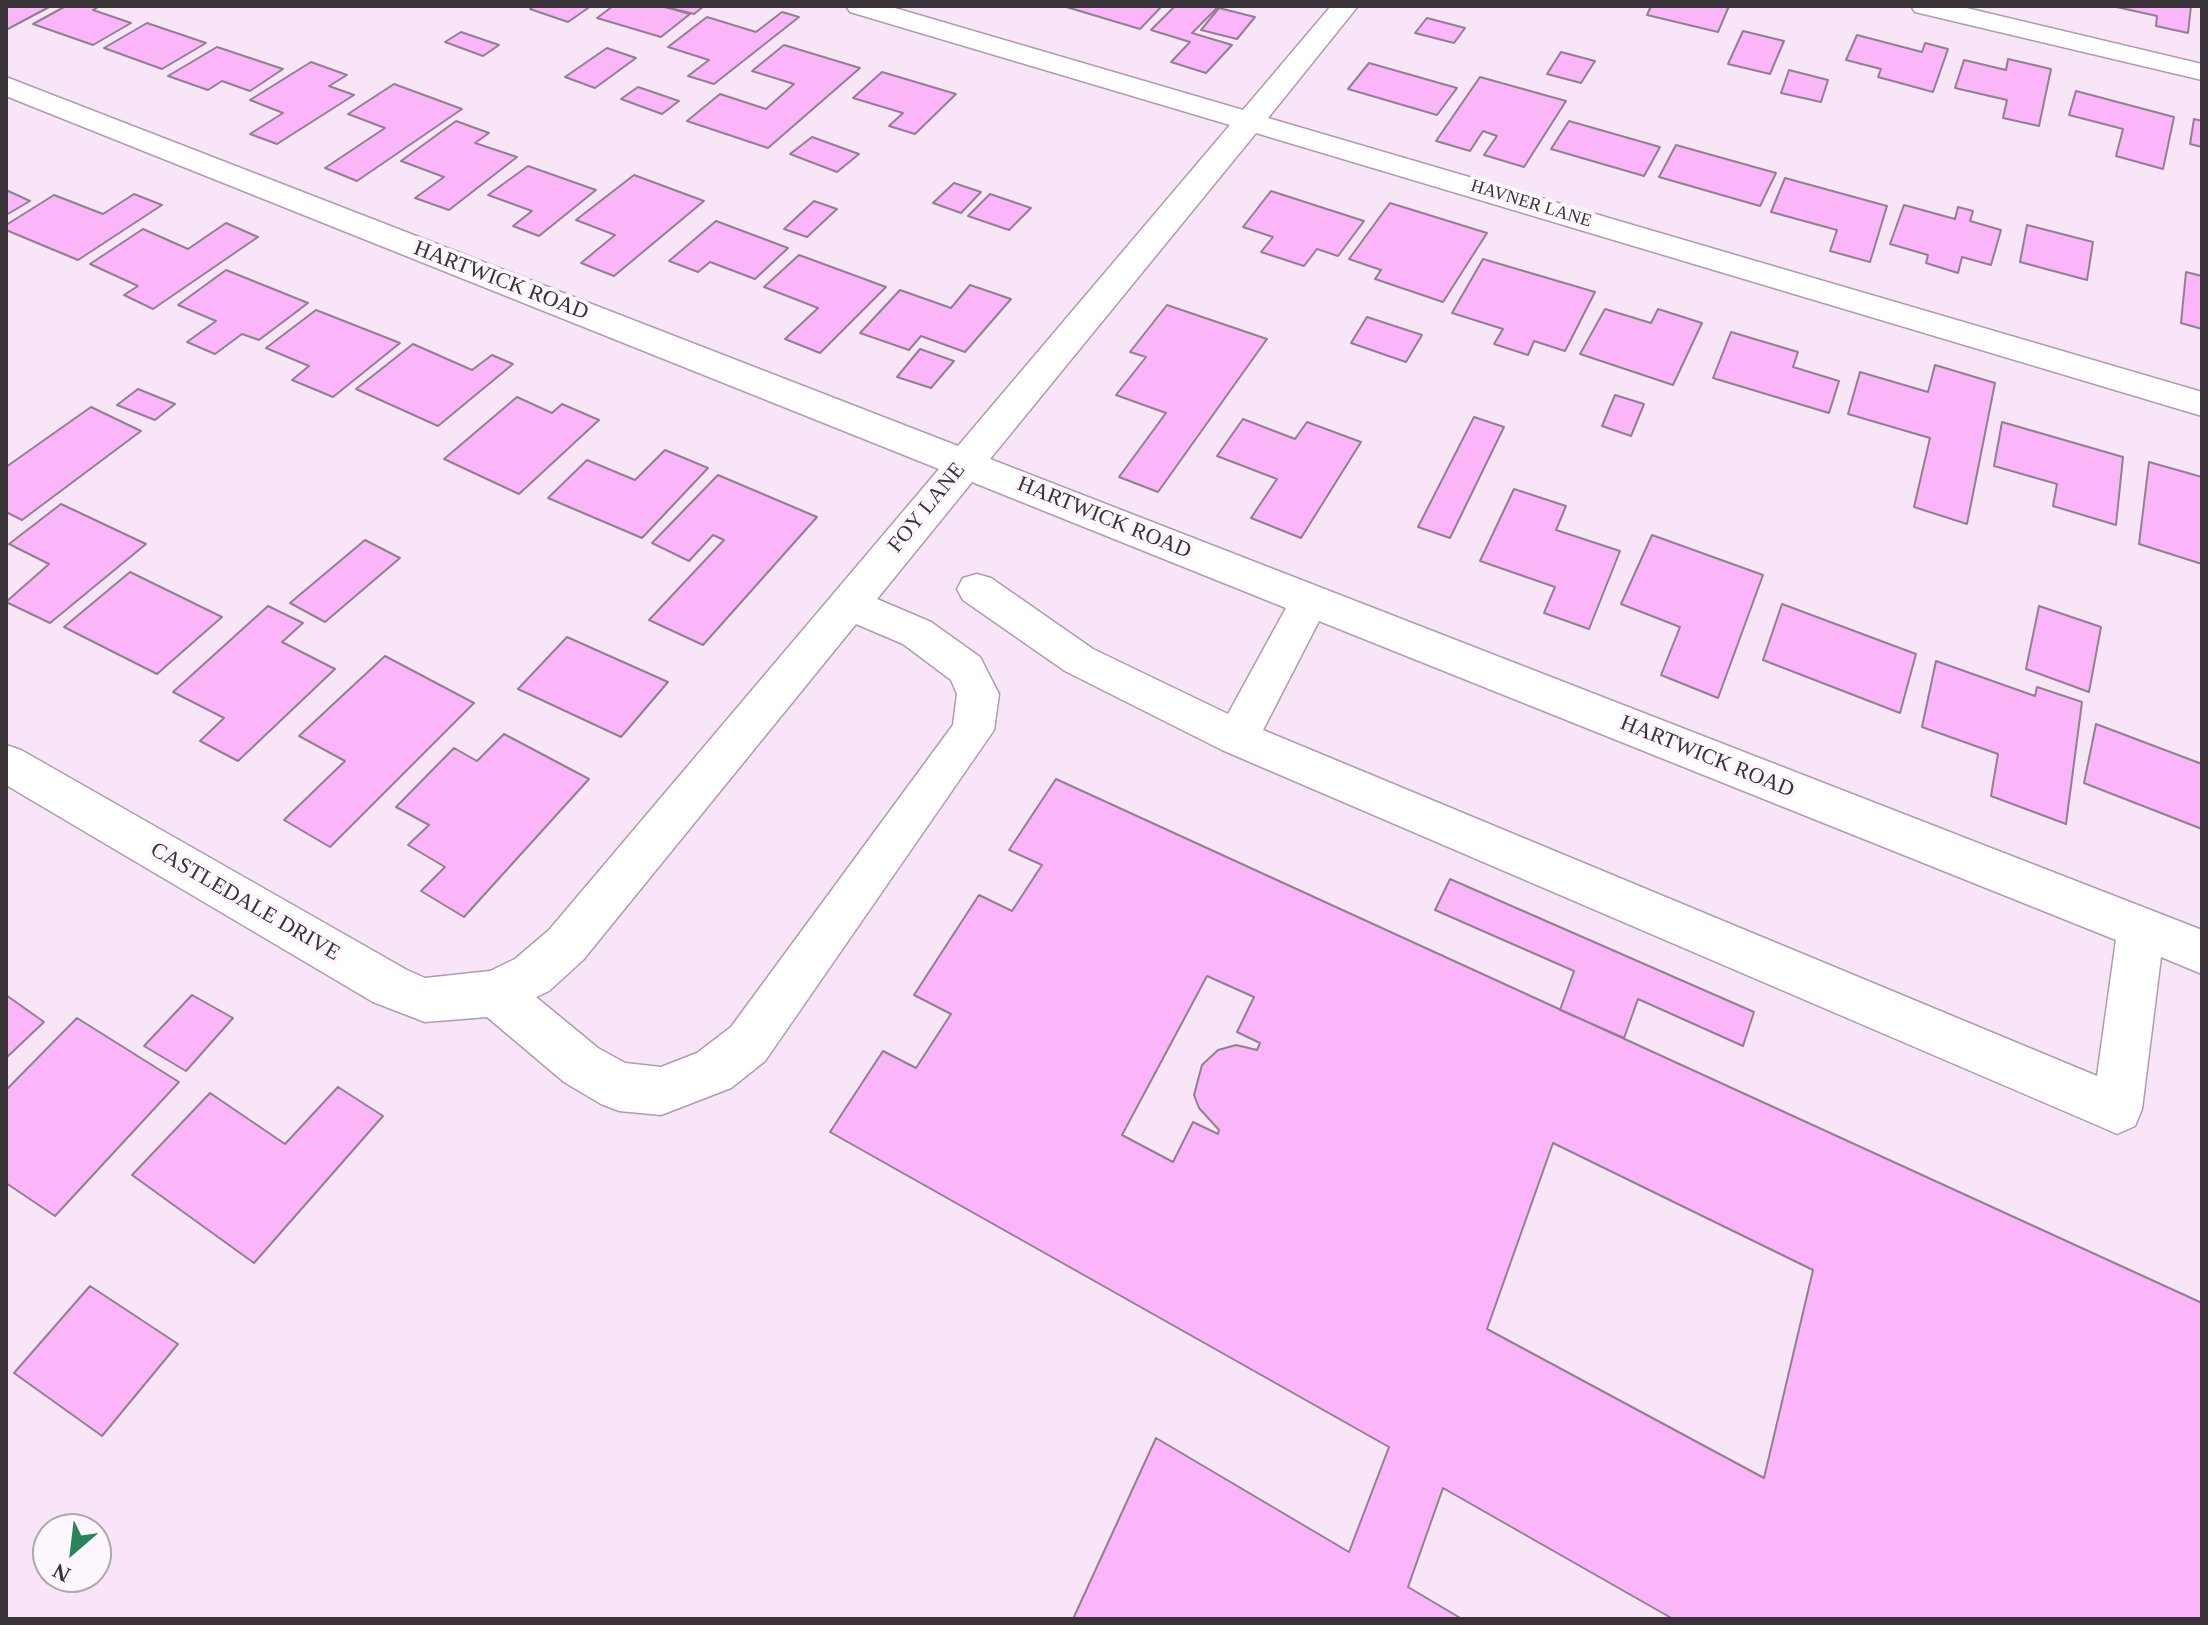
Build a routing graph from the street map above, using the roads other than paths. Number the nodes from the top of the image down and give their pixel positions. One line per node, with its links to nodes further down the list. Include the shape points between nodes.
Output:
1 (859, 6): 6 (street, HAVNER LANE)
2 (1345, 6): 6 (street, FOY LANE)
3 (1924, 6): 4 (street)
4 (2202, 72)
5 (6, 86): 8 (street, HARTWICK ROAD)
6 (1250, 120): 7 (street, HAVNER LANE); 8 (street, FOY LANE)
7 (2202, 404)
8 (964, 462): 10 (street, HARTWICK ROAD); 11 (street, FOY LANE)
9 (977, 589): 12 (street, via 1079,660)
10 (1310, 600): 12 (street); 14 (street, HARTWICK ROAD)
11 (848, 603): 16 (street, FOY LANE, via 566,945 532,975); 16 (street, via 917,633 966,669 978,694 973,730 748,1044 713,1071 661,1091 619,1087 581,1065)
12 (1237, 738): 14 (street, via 2117,1109)
13 (6, 763): 16 (street, CASTLEDALE DRIVE, via 390,986 425,1000)
14 (2141, 928): 15 (street, HARTWICK ROAD)
15 (2202, 952)
16 (495, 993)

